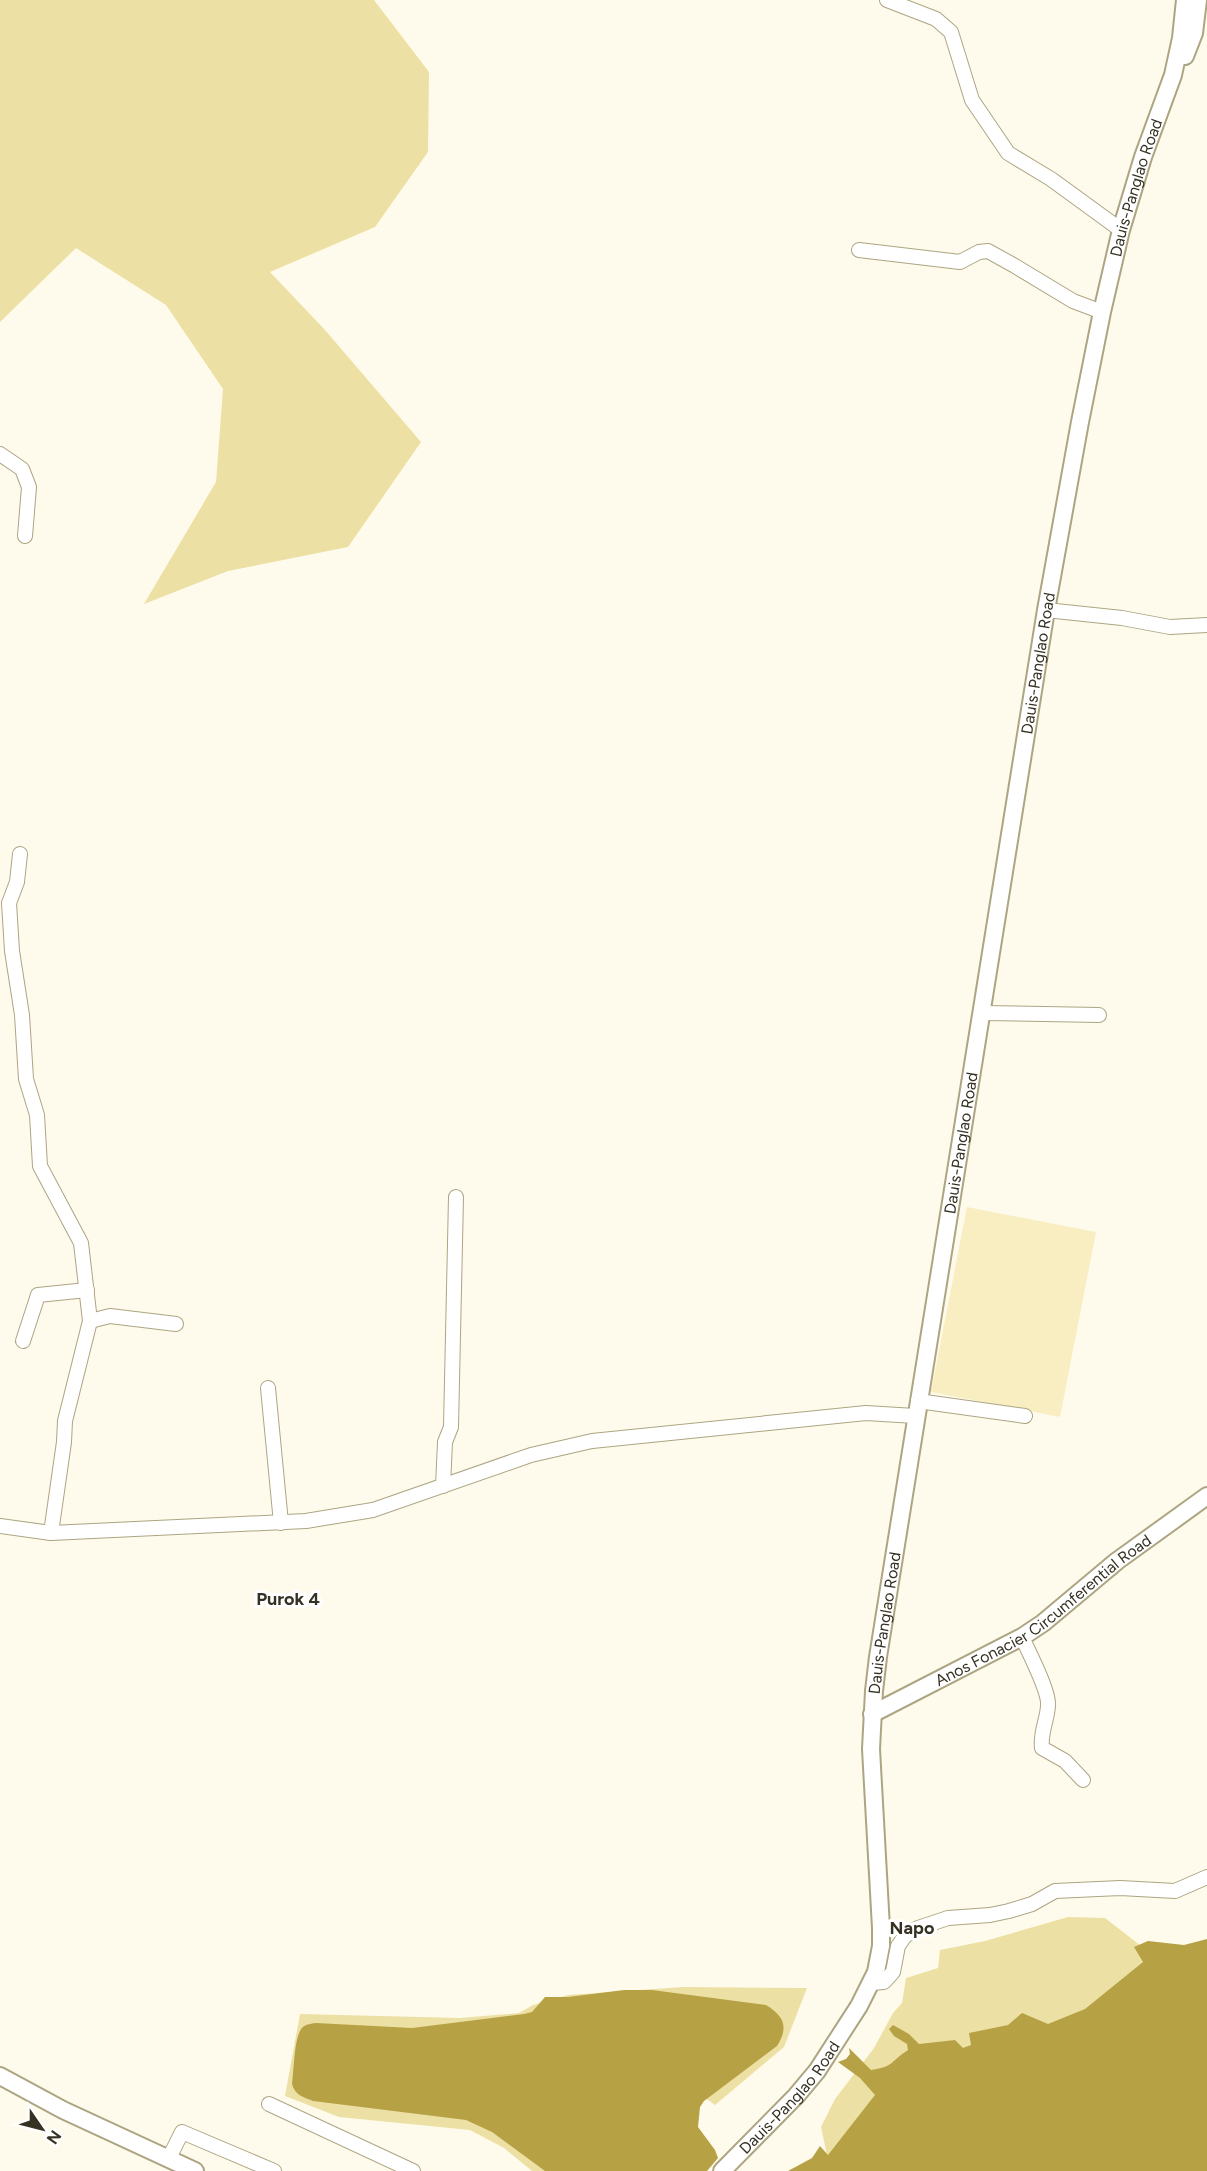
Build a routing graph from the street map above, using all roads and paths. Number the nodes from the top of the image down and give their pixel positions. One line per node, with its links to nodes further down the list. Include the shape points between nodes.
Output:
1 (886, 0): 3 (street, via 936,19 951,32 972,100 1008,153)
2 (1191, 0): 3 (main road, Dauis-Panglao Road, via 1190,45 1173,75)
3 (1121, 230): 5 (main road, Dauis-Panglao Road)
4 (859, 250): 5 (street, via 960,262 979,252 988,252 1072,301)
5 (1102, 312): 8 (main road, Dauis-Panglao Road)
6 (0, 454): 7 (street, via 22,469 29,487)
7 (25, 536)
8 (1046, 610): 9 (street, via 1170,627); 11 (main road, Dauis-Panglao Road)
9 (1207, 625)
10 (20, 854): 14 (street, via 17,882 9,903 26,1079 37,1115 39,1166 81,1243)
11 (982, 1012): 12 (street); 19 (main road, Dauis-Panglao Road)
12 (1099, 1016)
13 (456, 1197): 21 (street, via 451,1427 445,1442)
14 (87, 1290): 15 (street); 17 (street, via 38,1295)
15 (90, 1321): 16 (street, via 110,1316); 25 (street, via 65,1422)
16 (176, 1324)
17 (23, 1341)
18 (268, 1388): 23 (street)
19 (916, 1408): 20 (street); 21 (street, via 592,1441 531,1455); 27 (main road, Dauis-Panglao Road)
20 (1024, 1416)
21 (443, 1486): 23 (street, via 374,1510)
22 (1207, 1496): 26 (main road, Anos Fonacier Circumferential Road)
23 (281, 1522): 25 (street)
24 (0, 1526): 25 (street)
25 (51, 1533)
26 (1022, 1637): 27 (main road, Anos Fonacier Circumferential Road); 28 (street, via 1049,1704 1042,1748 1065,1761)
27 (872, 1714): 30 (main road, Dauis-Panglao Road, via 881,1946)
28 (1083, 1780)
29 (1207, 1877): 30 (street, via 1175,1891 1055,1891 1009,1911 948,1918 905,1936 898,1946 891,1976 884,1982)
30 (872, 1983): 37 (main road, Dauis-Panglao Road, via 817,2071)
31 (0, 2076): 33 (main road)
32 (269, 2104): 36 (street)
33 (165, 2164): 34 (main road); 35 (street, via 182,2132)
34 (195, 2171)
35 (274, 2171)
36 (413, 2171)
37 (722, 2171)

